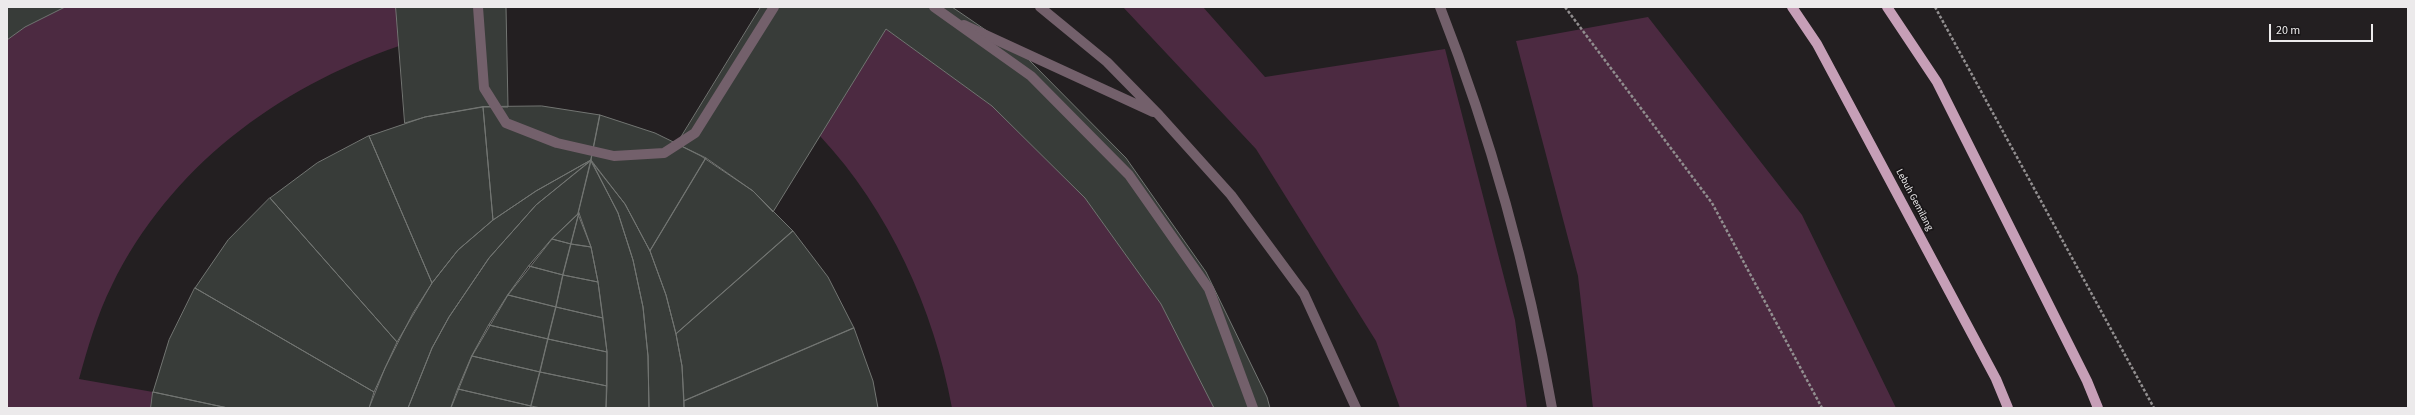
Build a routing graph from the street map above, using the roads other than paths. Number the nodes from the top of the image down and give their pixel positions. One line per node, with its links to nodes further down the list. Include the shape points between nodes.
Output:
1 (478, 7): 2 (lane, via 484,88 506,123 557,143 614,156 664,154 695,133)
2 (774, 7)
3 (927, 7): 9 (lane)
4 (934, 7): 10 (lane, bridge, via 1031,76 1129,175 1209,288)
5 (1040, 7): 9 (lane, via 1108,62)
6 (1440, 7): 12 (lane, via 1504,192 1538,329)
7 (1792, 7): 13 (main road, Lebuh Gemilang, via 1821,51 1996,379)
8 (1887, 7): 14 (main road, via 1937,82 2087,381)
9 (1159, 115): 11 (lane, via 1232,195 1304,294)
10 (1253, 408)
11 (1356, 408)
12 (1552, 408)
13 (2008, 408)
14 (2098, 408)

